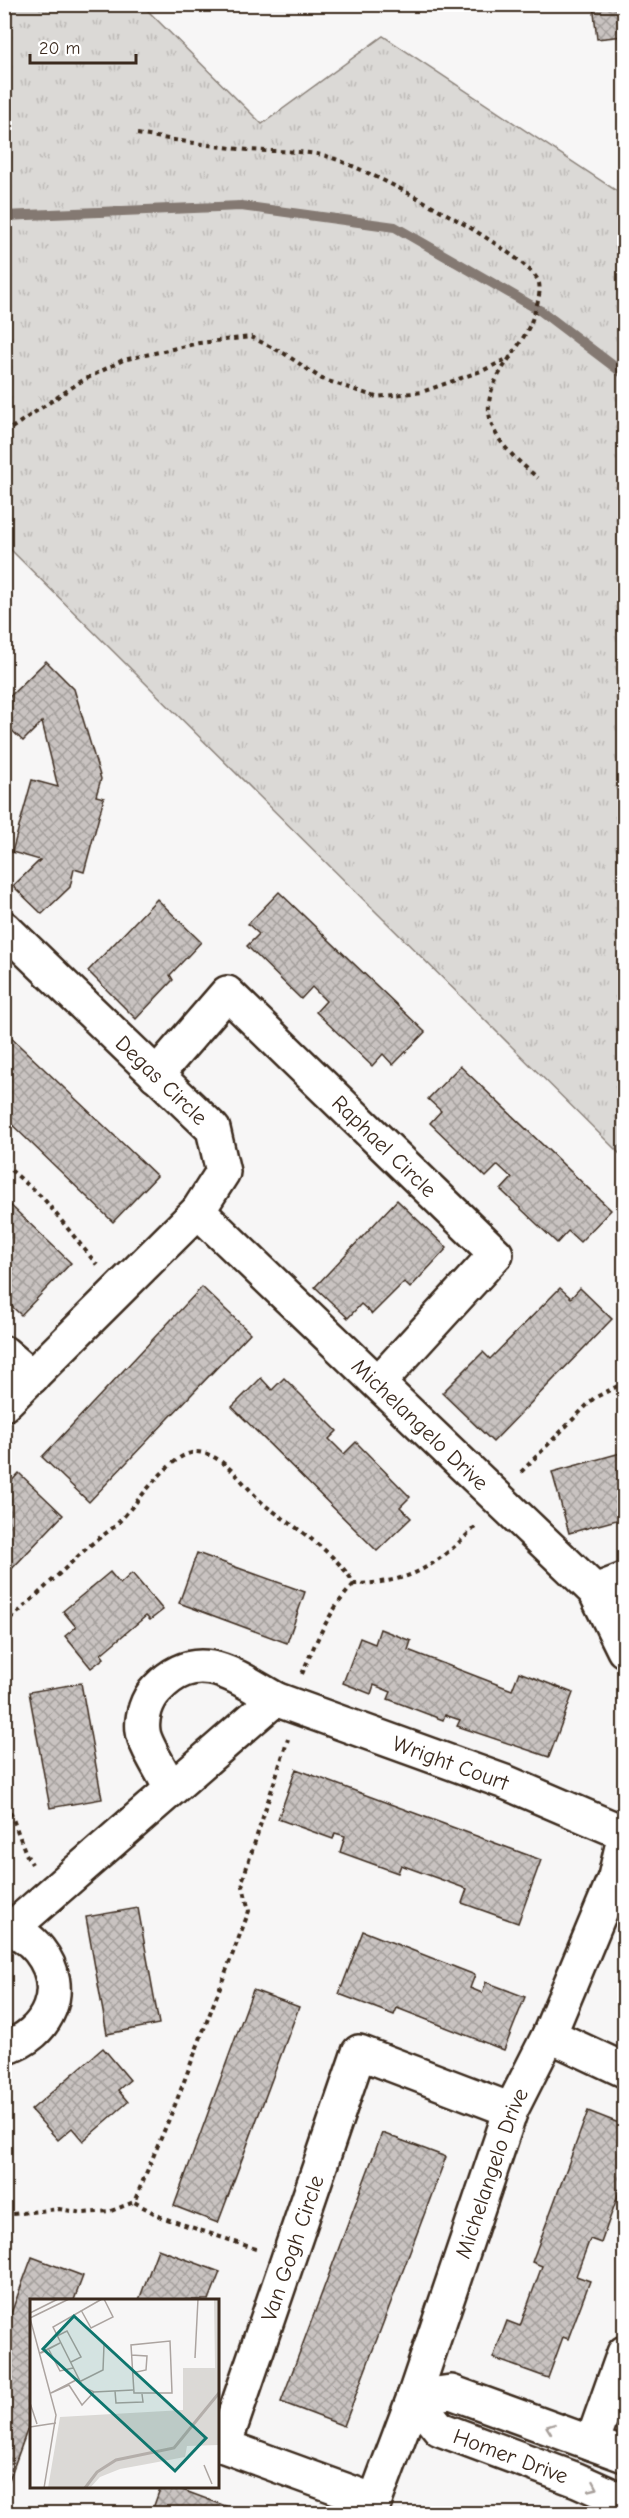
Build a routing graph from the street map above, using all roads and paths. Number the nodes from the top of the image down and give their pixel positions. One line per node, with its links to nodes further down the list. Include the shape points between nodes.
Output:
1 (137, 134): 2 (path, via 222,147 323,155 374,175 433,206 501,248 538,281 540,297 527,333)
2 (512, 356): 3 (path, via 422,392 376,397 322,379 251,337 199,343 123,360 80,382); 4 (path, via 495,381 488,418 498,439)
3 (4, 433)
4 (538, 478)
5 (4, 928): 6 (street, Degas Circle)
6 (156, 1075): 8 (street, Degas Circle, via 213,1130 223,1172); 12 (street, Raphael Circle, via 227,993 496,1254)
7 (4, 1164): 9 (path, via 70,1228)
8 (198, 1211): 9 (street, Degas Circle); 12 (street, Michelangelo Drive)
9 (117, 1291): 11 (street, Degas Circle)
10 (4, 1353): 11 (street)
11 (32, 1377): 14 (street, Degas Circle)
12 (379, 1382): 15 (street, Michelangelo Drive)
13 (624, 1383): 15 (path, via 594,1398)
14 (4, 1404)
15 (500, 1499): 16 (path, via 451,1551 429,1568 394,1580); 17 (street, Michelangelo Drive)
16 (354, 1584): 18 (path, via 330,1556 221,1463 194,1452 180,1457 116,1525); 20 (path, via 341,1598 311,1651)
17 (610, 1585): 19 (street, Michelangelo Drive)
18 (4, 1625)
19 (624, 1650)
20 (287, 1703): 21 (street); 21 (street, Wright Court, via 225,1670 205,1666 184,1669 167,1678 153,1693 144,1712 143,1732); 23 (street, Wright Court, via 505,1782); 32 (path, via 281,1759 242,1882 249,1911)
21 (171, 1789): 26 (street)
22 (4, 1795): 26 (path, via 26,1854)
23 (624, 1833)
24 (624, 1838): 25 (street, Michelangelo Drive)
25 (621, 1880): 28 (street, Michelangelo Drive)
26 (54, 1892): 27 (street)
27 (8, 1929): 29 (street, via 32,1941 47,1960 54,1984 51,2007 39,2028 20,2043)
28 (549, 2035): 30 (street); 31 (street, Michelangelo Drive)
29 (4, 2048)
30 (624, 2070)
31 (511, 2110): 34 (street, Van Gogh Circle, via 359,2052); 36 (street, Michelangelo Drive)
32 (135, 2202): 33 (path, via 111,2211 83,2213 59,2209); 34 (path, via 161,2217)
33 (4, 2215)
34 (289, 2258): 40 (street, Van Gogh Circle, via 224,2446)
35 (624, 2353): 37 (street)
36 (414, 2397): 37 (street, Homer Drive, one-way to 36, via 451,2392); 39 (street, Homer Drive, one-way to 39, via 440,2429); 40 (street, Michelangelo Drive)
37 (592, 2443): 38 (street, Homer Drive)
38 (624, 2455)
39 (624, 2501)
40 (372, 2507)

